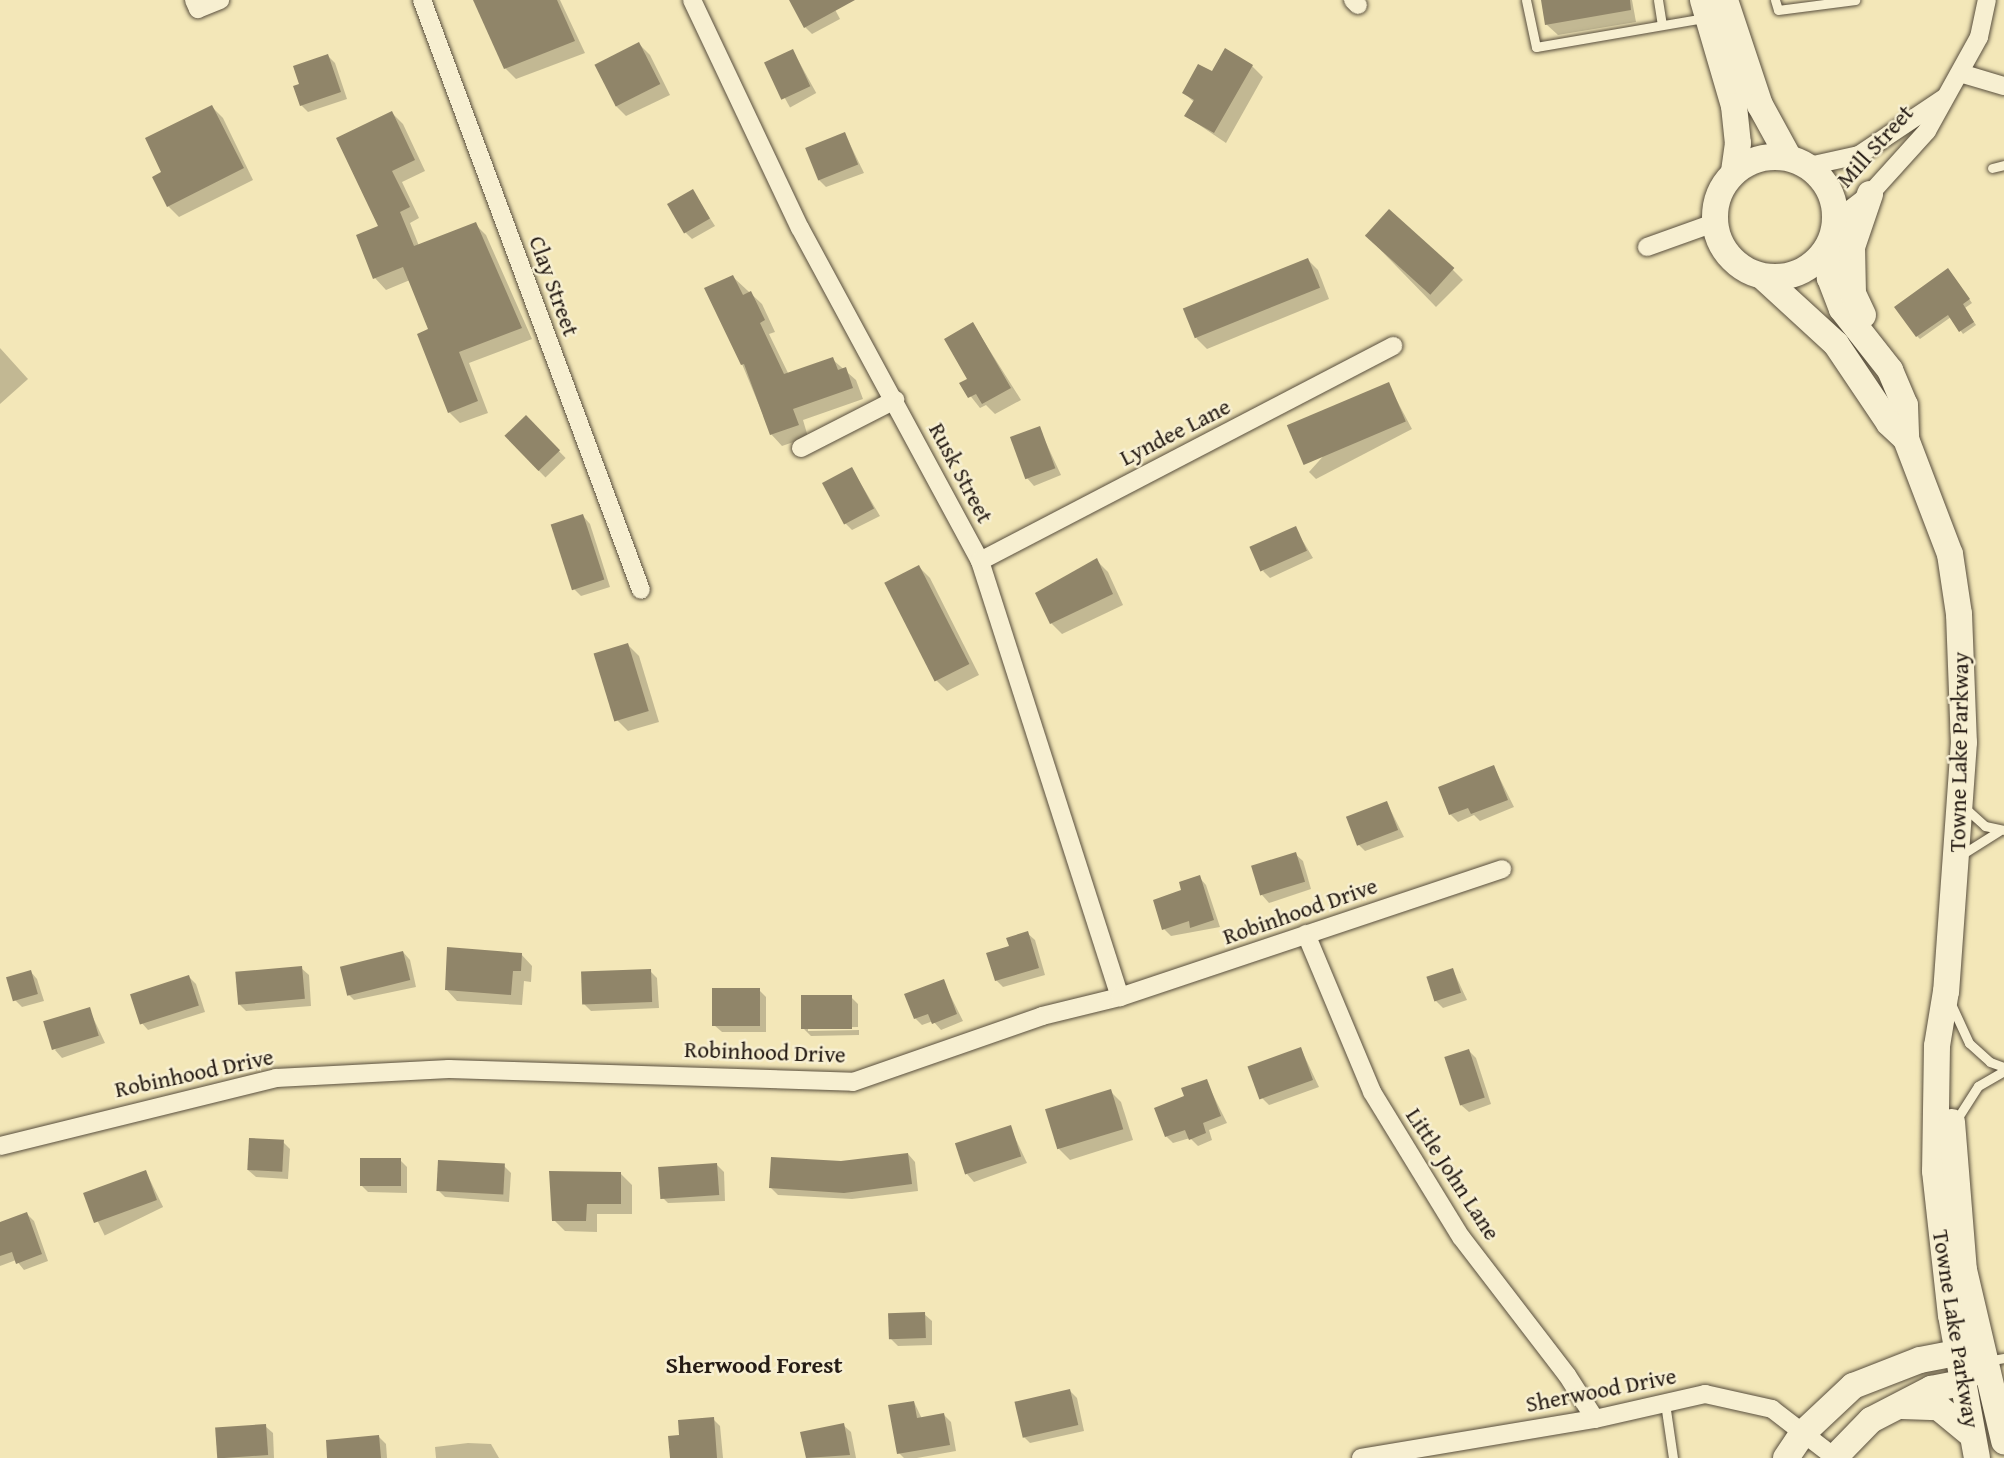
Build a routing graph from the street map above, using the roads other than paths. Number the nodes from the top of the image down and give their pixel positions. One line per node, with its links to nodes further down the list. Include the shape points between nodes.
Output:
1 (194, 0): 2 (street, via 198,9)
2 (220, 0)
3 (422, 0): 30 (street, Clay Street)
4 (692, 0): 26 (street, Rusk Street, via 800,228)
5 (1527, 0): 11 (lane, via 1535,47)
6 (1658, 0): 11 (lane)
7 (1775, 0): 8 (lane, via 1778,10)
8 (1855, 0)
9 (1987, 0): 12 (street, Mill Street, via 1979,37)
10 (1712, 6): 11 (lane); 15 (main road, via 1760,105); 18 (main road, via 1734,106 1738,143)
11 (1662, 24)
12 (1960, 73): 13 (street); 14 (street, Mill Street)
13 (2004, 86)
14 (1944, 98): 15 (street, Mill Street, via 1858,155); 19 (street, Mill Street, via 1927,131)
15 (1799, 162): 18 (main road, via 1769,156); 21 (main road, via 1828,190)
16 (2004, 165): 17 (lane)
17 (1992, 168)
18 (1734, 171): 20 (main road, via 1722,186)
19 (1870, 194): 21 (street, Mill Street); 25 (main road, via 1852,247 1853,294)
20 (1714, 223): 22 (street); 23 (main road, via 1730,258)
21 (1833, 231): 23 (main road, via 1819,259 1802,271); 25 (main road, Towne Lake Parkway, via 1830,278 1842,309)
22 (1647, 247)
23 (1763, 277): 27 (main road, Towne Lake Parkway, via 1836,344 1889,423)
24 (1393, 346): 29 (street, Lyndee Lane)
25 (1889, 370): 27 (main road, Towne Lake Parkway, via 1905,405)
26 (895, 401): 28 (street); 29 (street, Rusk Street)
27 (1906, 439): 31 (main road, Towne Lake Parkway, via 1952,566 1964,675)
28 (800, 448)
29 (980, 561): 37 (street, Rusk Street)
30 (641, 590)
31 (1961, 802): 32 (lane, via 1976,820); 33 (main road, Towne Lake Parkway)
32 (2002, 830): 33 (lane, via 1972,845)
33 (1957, 860): 36 (main road, Towne Lake Parkway)
34 (1503, 869): 35 (street, Robinhood Drive)
35 (1306, 934): 37 (street, Robinhood Drive); 46 (street, Little John Lane, via 1372,1092 1461,1237 1567,1374)
36 (1946, 991): 38 (lane, via 1969,1043); 39 (main road, Towne Lake Parkway); 41 (main road, Towne Lake Parkway, via 1937,1046 1935,1171)
37 (1120, 997): 40 (street, Robinhood Drive, via 1042,1016 853,1082 449,1069 276,1078)
38 (2004, 1069): 39 (lane, via 1979,1086)
39 (1952, 1126): 42 (main road, Towne Lake Parkway, via 1958,1228)
40 (0, 1146)
41 (1956, 1353): 42 (main road); 43 (main road, Towne Lake Parkway); 47 (main road, via 1869,1378 1840,1395)
42 (1995, 1360): 43 (main road); 48 (main road, Towne Lake Parkway)
43 (1961, 1383): 45 (main road, via 1931,1389); 49 (main road, Towne Lake Parkway)
44 (1665, 1403): 46 (street, Sherwood Drive); 47 (street, Sherwood Drive, via 1705,1394 1739,1399 1772,1409); 51 (lane)
45 (1890, 1409): 49 (main road, via 1938,1408); 53 (main road, via 1871,1420)
46 (1595, 1419): 50 (street, Sherwood Drive)
47 (1803, 1433): 52 (main road); 53 (street, Sherwood Drive)
48 (2004, 1441)
49 (1974, 1447)
50 (1361, 1458)
51 (1673, 1458)
52 (1786, 1458)
53 (1834, 1458)

